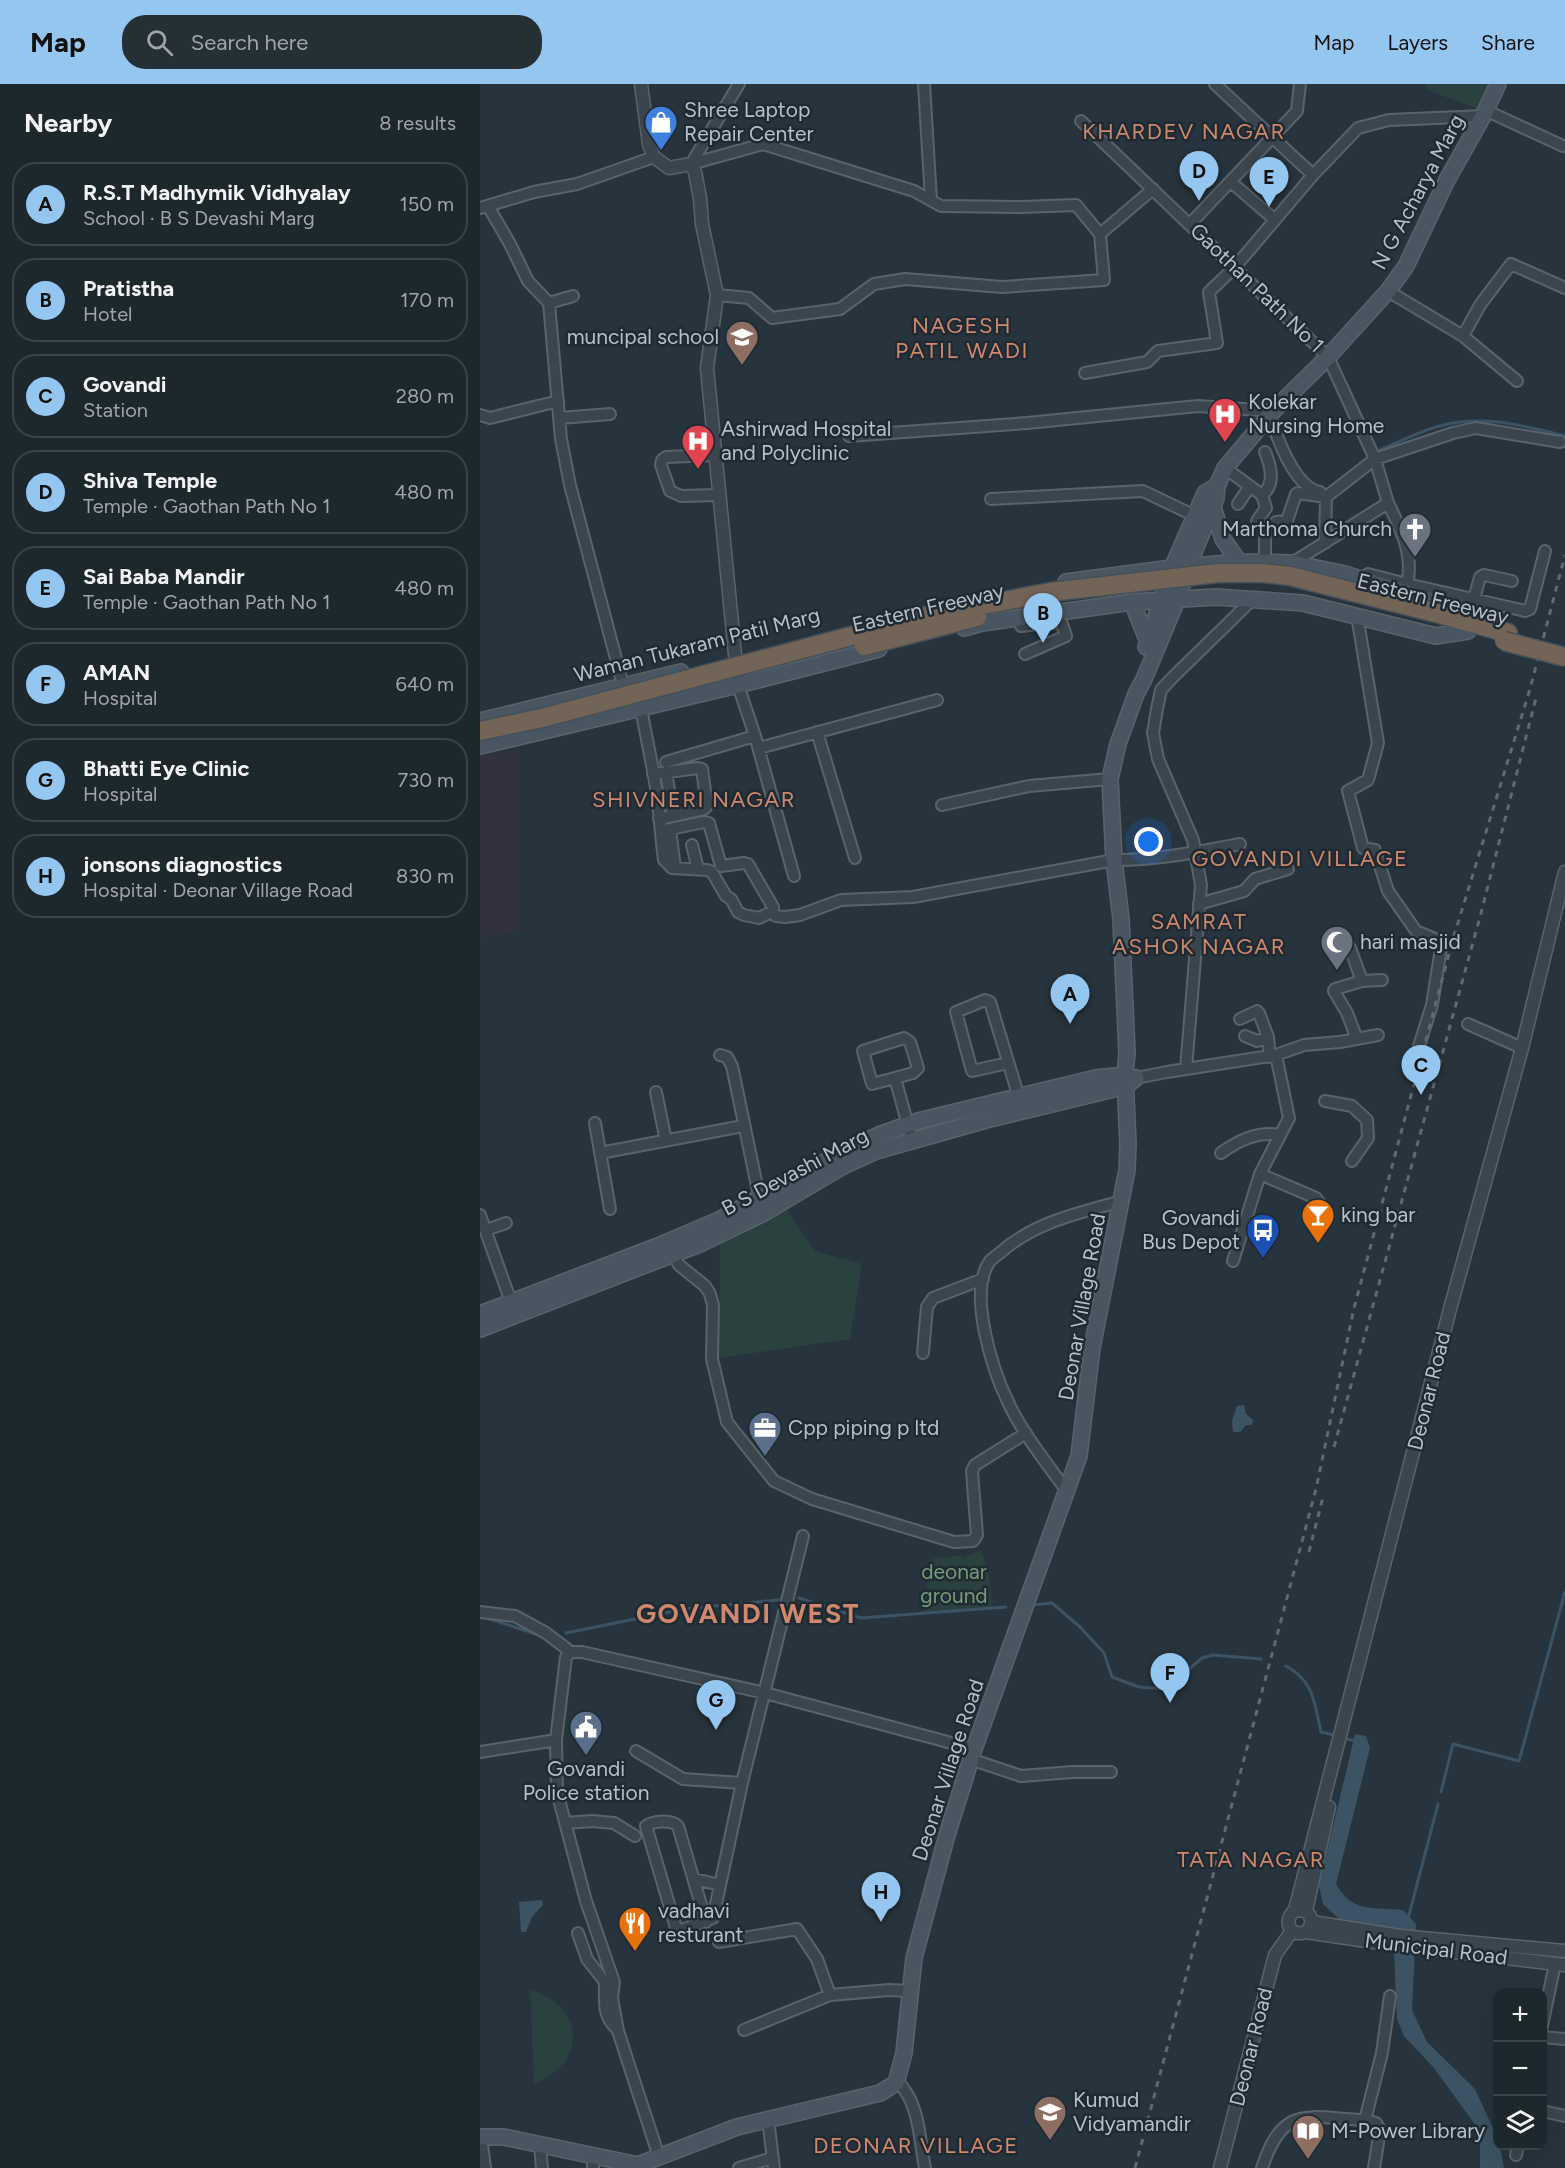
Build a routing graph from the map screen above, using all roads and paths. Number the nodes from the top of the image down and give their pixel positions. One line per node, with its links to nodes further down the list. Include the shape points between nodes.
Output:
1 (641, 84): 11 (street)
2 (739, 84): 12 (street)
3 (924, 84): 16 (street)
4 (1215, 84): 9 (street)
5 (1300, 84): 9 (street, via 1297,111)
6 (1498, 84): 7 (main road, N G Acharya Marg)
7 (1484, 113): 10 (street); 13 (street, via 1389,120 1358,128); 23 (main road, N G Acharya Marg, via 1406,266)
8 (1081, 121): 15 (street, Gaothan Path No 1)
9 (1274, 136): 13 (street); 14 (street)
10 (1563, 146)
11 (654, 157): 12 (street, via 669,168); 17 (street, via 577,184)
12 (691, 164): 16 (street, via 764,144 914,191); 24 (street)
13 (1313, 175): 18 (street)
14 (1231, 182): 18 (street); 19 (street)
15 (1153, 189): 19 (street, Gaothan Path No 1); 20 (street)
16 (931, 200): 20 (street, via 941,206 1076,205)
17 (484, 207): 26 (street, via 510,244 528,281)
18 (1275, 220): 21 (street)
19 (1190, 224): 21 (street, Gaothan Path No 1)
20 (1100, 234): 24 (street, via 1104,280 1002,287 905,279 874,284 840,309 772,318 749,298)
21 (1235, 267): 28 (street, Gaothan Path No 1); 29 (street, via 1209,292 1217,343 1158,351 1147,362)
22 (1565, 288): 27 (street, via 1511,264 1480,305)
23 (1388, 291): 27 (street); 28 (main road, N G Acharya Marg)
24 (717, 295): 39 (street, via 707,368)
25 (573, 296): 26 (street)
26 (549, 303): 31 (street)
27 (1463, 336): 30 (street)
28 (1328, 357): 33 (main road, N G Acharya Marg); 40 (street)
29 (1085, 373)
30 (1517, 381)
31 (558, 401): 34 (street, via 490,418); 35 (street)
32 (610, 414): 35 (street)
33 (1271, 414): 36 (street, via 1198,405); 40 (street, via 1284,456 1311,490 1326,492); 41 (main road, N G Acharya Marg)
34 (480, 415)
35 (560, 418): 79 (street, via 570,484)
36 (849, 436)
37 (1560, 442): 40 (street, via 1476,428)
38 (1265, 452): 45 (street, via 1271,482)
39 (714, 454): 44 (street); 44 (street, via 666,457 661,465 670,491 681,496)
40 (1374, 457): 46 (street); 48 (street)
41 (1225, 468): 42 (main road, N G Acharya Marg); 43 (street)
42 (1217, 486): 50 (main road); 51 (main road, N G Acharya Marg, via 1206,493)
43 (1250, 486): 45 (street); 49 (street)
44 (718, 495): 78 (street)
45 (1262, 495): 52 (street, via 1266,508)
46 (1326, 497): 53 (street); 56 (street, via 1296,494 1287,521 1276,522 1265,537)
47 (991, 499): 51 (street, via 1143,491)
48 (1388, 503): 53 (street); 62 (street, via 1410,558)
49 (1238, 504)
50 (1213, 507): 55 (main road, via 1223,539); 58 (main road)
51 (1195, 516): 59 (main road, N G Acharya Marg)
52 (1257, 521)
53 (1325, 543): 57 (street)
54 (1545, 552): 65 (street, via 1530,609)
55 (1239, 562): 56 (main road, Waman Tukaram Patil Marg); 58 (main road, Waman Tukaram Patil Marg)
56 (1265, 562): 57 (main road, Waman Tukaram Patil Marg)
57 (1292, 563): 60 (main road, Waman Tukaram Patil Marg)
58 (1188, 567): 59 (main road, Waman Tukaram Patil Marg); 66 (main road)
59 (1172, 568): 66 (main road, N G Acharya Marg); 78 (main road, Waman Tukaram Patil Marg, via 1002,592)
60 (1345, 574): 62 (street, via 1359,571); 72 (main road, Waman Tukaram Patil Marg, via 1438,603)
61 (1512, 581): 65 (street, via 1484,575)
62 (1407, 584): 65 (street)
63 (1216, 597): 64 (main road); 66 (main road); 74 (main road, via 1180,615)
64 (1254, 598): 68 (main road); 99 (street, via 1161,690 1153,733 1158,759)
65 (1474, 599)
66 (1169, 600): 67 (main road); 74 (main road, Deonar Village Road)
67 (1132, 602): 70 (main road); 74 (main road)
68 (1357, 615): 72 (main road, via 1436,636); 123 (street, via 1378,743 1368,780 1348,792 1363,848 1375,850 1388,891 1416,931 1442,942 1432,1005)
69 (1434, 618): 72 (highway, Eastern Freeway); 84 (highway, Eastern Freeway, bridge, via 1290,576 1263,573 1218,573 1051,592 927,616); 87 (highway, Eastern Freeway, bridge, via 1288,585 1223,580 978,617)
70 (1046, 619): 71 (street); 76 (street, via 1062,624 1066,636); 80 (main road, via 982,623)
71 (1021, 626)
72 (1469, 627): 73 (highway, Eastern Freeway)
73 (1506, 637): 75 (highway, Eastern Freeway); 77 (highway, Eastern Freeway, bridge)
74 (1152, 644): 92 (main road, Deonar Village Road, via 1144,680 1118,744)
75 (1565, 647)
76 (1025, 654)
77 (1565, 657)
78 (734, 659): 79 (main road, Waman Tukaram Patil Marg); 80 (street)
79 (623, 685): 83 (main road, Waman Tukaram Patil Marg)
80 (738, 685): 82 (main road); 86 (street)
81 (937, 699): 85 (street)
82 (641, 708): 88 (main road); 91 (street)
83 (480, 721)
84 (480, 731)
85 (817, 732): 89 (street); 100 (street)
86 (755, 736): 89 (street); 90 (street)
87 (480, 741)
88 (480, 746)
89 (759, 748): 106 (street)
90 (666, 767): 91 (street); 94 (street); 94 (street, via 702,769 707,806)
91 (653, 774): 95 (street)
92 (1110, 779): 93 (street, via 1029,786); 101 (main road, Deonar Village Road)
93 (942, 805)
94 (672, 813): 95 (street)
95 (659, 816): 96 (street)
96 (665, 830): 102 (street, via 664,860 675,868); 103 (street, via 709,823)
97 (1240, 844): 99 (street)
98 (692, 845): 102 (street)
99 (1195, 853): 101 (street); 107 (street, via 1201,885)
100 (855, 858)
101 (1114, 861): 109 (street, via 913,897 841,900 800,915 785,917); 127 (main road, Deonar Village Road, via 1122,930)
102 (698, 869): 103 (street)
103 (717, 869): 109 (street, via 721,890 738,912 759,918); 109 (street, via 748,864 772,907)
104 (1288, 869): 107 (street, via 1255,879 1244,891)
105 (1565, 872): 113 (street, Deonar Road)
106 (794, 876)
107 (1199, 904): 125 (street)
108 (1565, 906): 113 (street, Deonar Road)
109 (771, 912)
110 (1350, 948): 112 (street)
111 (1382, 980): 112 (street)
112 (1362, 981): 118 (street, via 1334,991)
113 (1541, 985): 119 (street, Deonar Road); 143 (street, Deonar Road, via 1529,1052)
114 (1240, 1019): 117 (street, via 1257,1011)
115 (1468, 1024): 119 (street)
116 (1378, 1035): 118 (street, B S Devashi Marg)
117 (1268, 1038): 121 (street); 122 (street, via 1260,1041 1248,1037)
118 (1357, 1039): 121 (street, B S Devashi Marg, via 1304,1045)
119 (1522, 1048): 143 (street, Deonar Road)
120 (720, 1055): 135 (street, via 732,1066)
121 (1273, 1056): 122 (street, B S Devashi Marg); 136 (street, via 1289,1118)
122 (1255, 1059): 125 (street, B S Devashi Marg)
123 (1414, 1062)
124 (1008, 1063): 124 (street, via 990,1002 985,1000 956,1012 972,1071); 130 (street)
125 (1186, 1069): 127 (street, B S Devashi Marg)
126 (895, 1078): 126 (street, via 918,1068 907,1039 863,1051 872,1084); 134 (street)
127 (1129, 1080): 128 (main road, B S Devashi Marg); 145 (main road, Deonar Village Road)
128 (1098, 1085): 130 (main road, B S Devashi Marg); 132 (main road, B S Devashi Marg)
129 (656, 1092): 138 (street)
130 (1018, 1096): 132 (street); 134 (main road, B S Devashi Marg)
131 (1325, 1101): 141 (street, via 1352,1106 1367,1120 1368,1138)
132 (1023, 1112): 137 (main road, B S Devashi Marg)
133 (595, 1123): 139 (street)
134 (908, 1124): 137 (street); 144 (main road, B S Devashi Marg, via 843,1152)
135 (743, 1126): 138 (street); 144 (street)
136 (1280, 1135): 140 (street, via 1250,1137); 142 (street)
137 (912, 1140): 148 (main road, B S Devashi Marg, via 843,1166)
138 (666, 1141): 139 (street)
139 (600, 1153): 146 (street)
140 (1221, 1153)
141 (1352, 1161)
142 (1260, 1174): 147 (street, via 1317,1198); 153 (street)
143 (1485, 1195): 175 (street, Deonar Road, via 1350,1705 1308,1880)
144 (759, 1198): 148 (street); 152 (main road, B S Devashi Marg)
145 (1122, 1201): 154 (street, via 1052,1220 1013,1241 990,1261); 160 (main road, Deonar Village Road, via 1092,1348 1079,1456)
146 (610, 1209)
147 (1324, 1209)
148 (762, 1214): 152 (main road, B S Devashi Marg)
149 (480, 1215): 151 (street)
150 (506, 1223): 151 (street)
151 (486, 1230): 155 (street)
152 (671, 1248): 155 (main road, B S Devashi Marg); 157 (main road, B S Devashi Marg); 159 (street, via 679,1265 710,1294 712,1359 727,1422 774,1481 812,1499 954,1542 973,1541 977,1535 972,1471 975,1465)
153 (1233, 1262)
154 (982, 1279): 158 (street, via 933,1298 927,1307); 159 (street, via 989,1349 1008,1401)
155 (511, 1302): 156 (main road, B S Devashi Marg)
156 (480, 1314)
157 (480, 1329)
158 (923, 1353)
159 (1026, 1433): 160 (street)
160 (1066, 1491): 168 (main road, Deonar Village Road)
161 (803, 1536): 164 (street)
162 (480, 1612): 163 (street, via 515,1616)
163 (571, 1652): 164 (street); 165 (street, via 566,1657)
164 (765, 1693): 168 (street); 170 (street)
165 (556, 1740): 167 (street); 171 (street, via 557,1792)
166 (636, 1751): 170 (street, via 683,1779)
167 (480, 1752)
168 (972, 1754): 169 (street, via 1021,1776); 183 (main road, Deonar Village Road, via 914,1958)
169 (1111, 1772)
170 (742, 1783): 174 (street)
171 (565, 1823): 172 (street, via 614,1823); 188 (street, via 585,1901 614,1982 612,1998)
172 (635, 1836)
173 (694, 1879): 174 (street); 176 (street); 176 (street, via 678,1826 671,1821 646,1826 676,1928 682,1930)
174 (720, 1885): 176 (street, via 713,1918)
175 (1305, 1919): 177 (street, Municipal Road, via 1299,1934); 177 (street, Deonar Road, via 1287,1920); 180 (street, Municipal Road)
176 (706, 1922)
177 (1292, 1931): 206 (street, Deonar Road, via 1275,1955)
178 (579, 1933): 188 (street, via 587,1959 605,1982 607,2016)
179 (719, 1942): 184 (street, via 797,1929 817,1959)
180 (1420, 1943): 181 (street, Municipal Road); 182 (street, Municipal Road)
181 (1565, 1951)
182 (1560, 1964): 186 (street)
183 (909, 1991): 184 (street); 191 (main road, Deonar Village Road, via 904,2053)
184 (830, 1995): 187 (street)
185 (1390, 1996): 195 (street, via 1382,2053)
186 (1547, 2009)
187 (744, 2030)
188 (618, 2031): 198 (street)
189 (1547, 2038): 190 (street)
190 (1565, 2040)
191 (897, 2081): 194 (main road, via 880,2093); 205 (street, via 907,2091 914,2108)
192 (1547, 2112): 193 (street)
193 (1565, 2116)
194 (768, 2119): 198 (main road); 200 (street)
195 (1365, 2120): 207 (street, via 1293,2120 1277,2133); 208 (street, via 1376,2123 1380,2130)
196 (480, 2137): 197 (main road); 202 (street)
197 (540, 2144): 199 (main road); 203 (street)
198 (659, 2157): 201 (main road)
199 (593, 2162): 201 (main road)
200 (773, 2163): 204 (street)
201 (638, 2166)
202 (485, 2168)
203 (542, 2168)
204 (739, 2168)
205 (925, 2168)
206 (1220, 2168)
207 (1262, 2168)
208 (1374, 2168)

